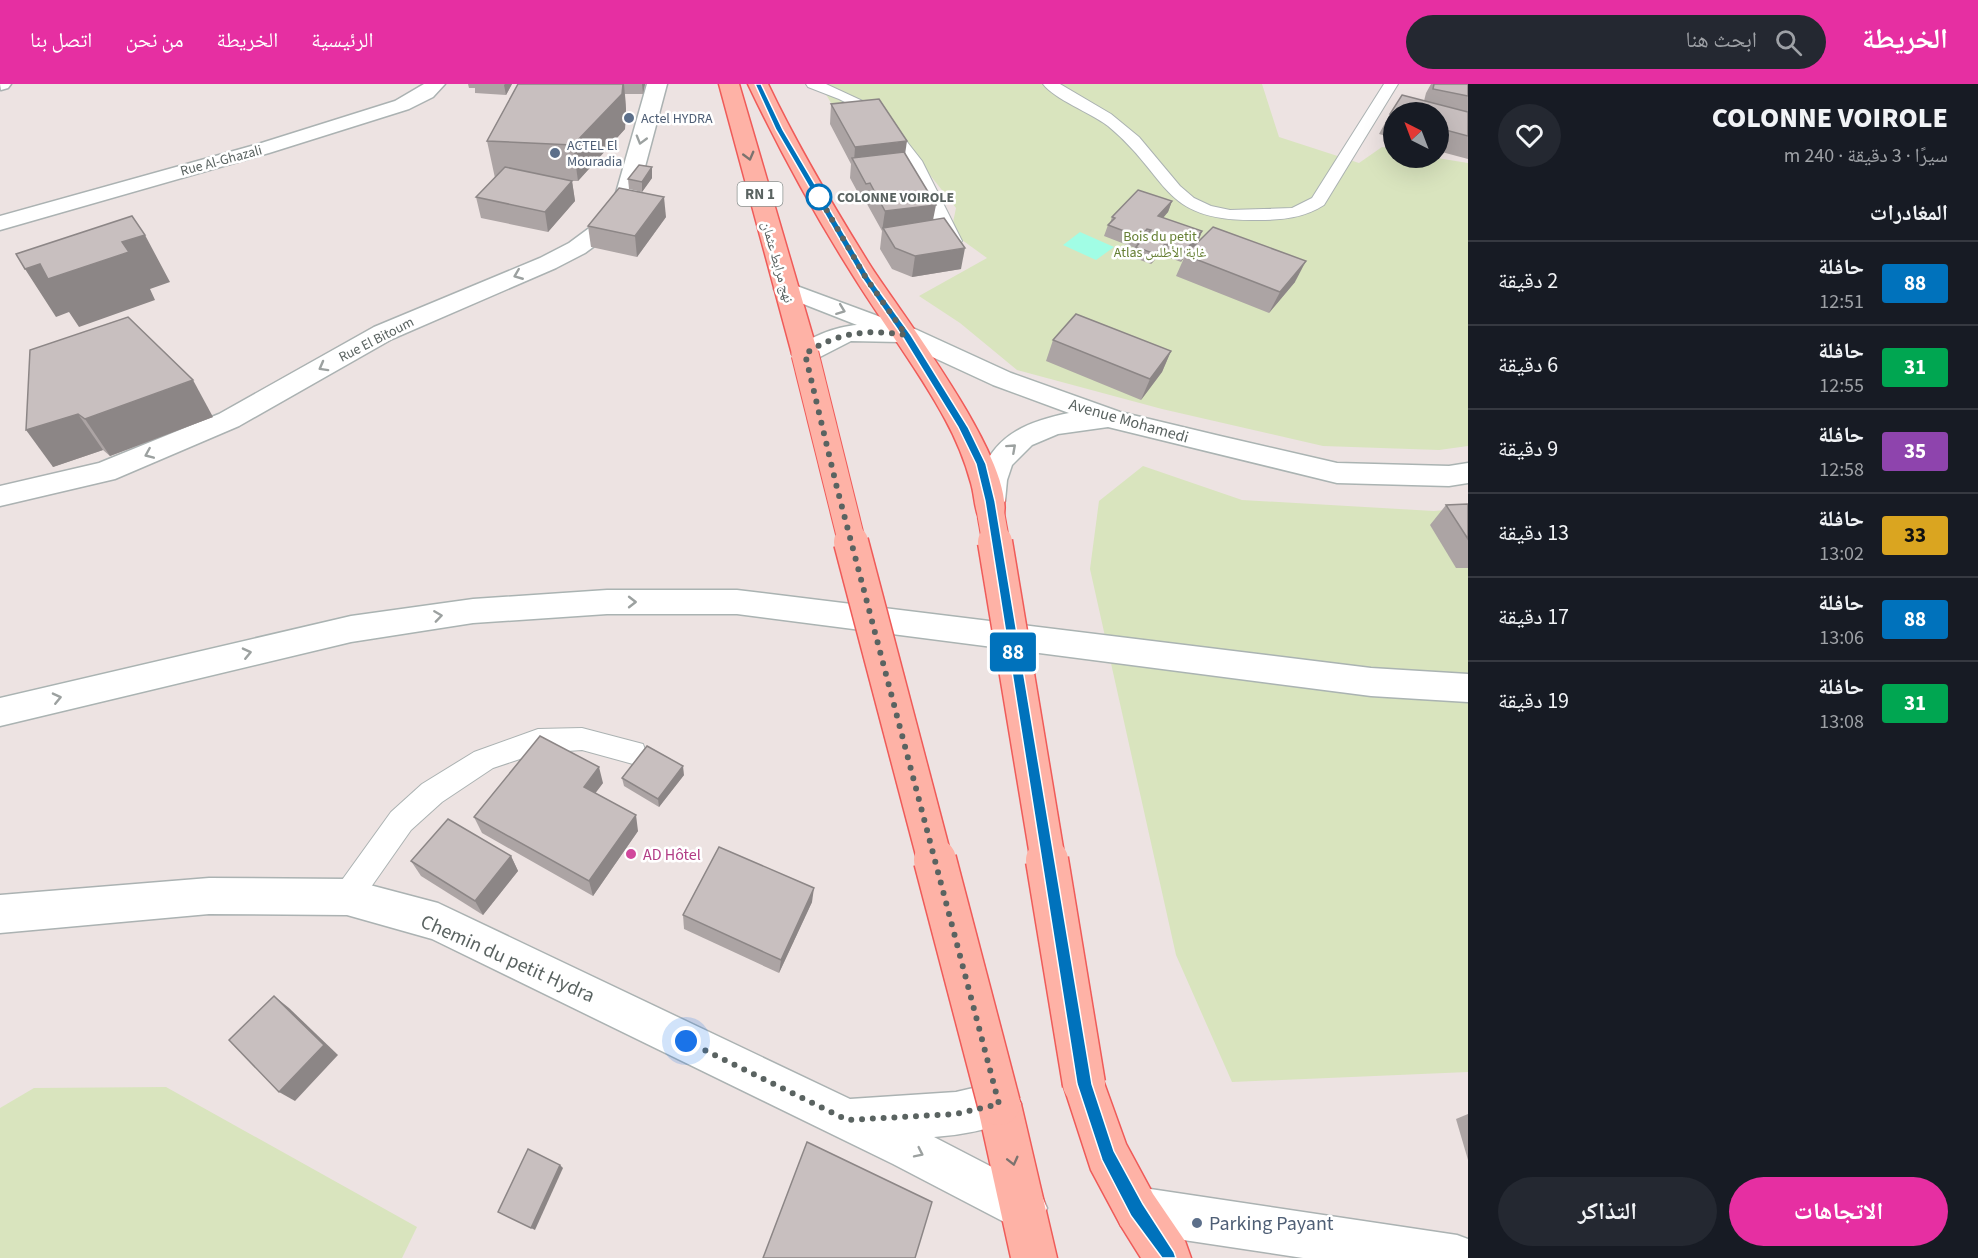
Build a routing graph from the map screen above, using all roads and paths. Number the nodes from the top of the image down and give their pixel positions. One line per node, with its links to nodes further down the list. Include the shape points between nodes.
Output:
1 (435, 84): 8 (street, Rue Al-Ghazali, via 402,105)
2 (657, 84): 15 (street, Rue El Bitoum, one-way to 15, via 627,193 600,231 577,248 383,333 229,420 105,472)
3 (758, 84): 11 (main road, RN 1, via 779,130 866,278)
4 (813, 84): 9 (lane, via 877,113 914,161)
5 (1050, 84): 6 (lane, via 1114,123 1171,189 1190,204 1219,215 1251,216 1305,212 1318,201)
6 (1391, 84)
7 (732, 92): 10 (main road, نهج مرابط عثمان / RN 1, one-way to 10)
8 (0, 224)
9 (953, 241)
10 (786, 289): 11 (street, one-way to 11); 12 (main road, نهج مرابط عثمان / RN 1)
11 (906, 335): 12 (street, Avenue Mohamedi, via 850,333); 13 (street, Avenue Mohamedi, via 1002,379); 16 (main road, RN 1, via 963,427 981,464)
12 (805, 354): 22 (main road, نهج مرابط عثمان, bridge)
13 (1113, 419): 14 (street, Avenue Mohamedi, via 1337,473); 16 (street, one-way to 13, via 993,476 1004,455 1024,438 1050,426)
14 (1468, 474)
15 (0, 496)
16 (991, 508): 25 (main road, bridge, via 1084,1084 1107,1154)
17 (1468, 688): 18 (street, one-way to 17, via 351,629 473,611 607,602 737,602 1371,682)
18 (0, 712)
19 (633, 752): 20 (lane, via 582,739 538,741 484,760 432,793 401,820)
20 (347, 897): 21 (street, Chemin du petit Hydra, via 208,896); 23 (street, Chemin du petit Hydra, via 438,922)
21 (0, 914)
22 (999, 1104): 23 (street, via 956,1114); 24 (main road, نهج مرابط عثمان, one-way to 24)
23 (847, 1120): 24 (street, Chemin du petit Hydra, one-way to 24)
24 (1023, 1208): 26 (main road, نهج مرابط عثمان)
25 (1137, 1210): 27 (main road); 28 (street)
26 (1034, 1258)
27 (1168, 1258)
28 (1457, 1258)

